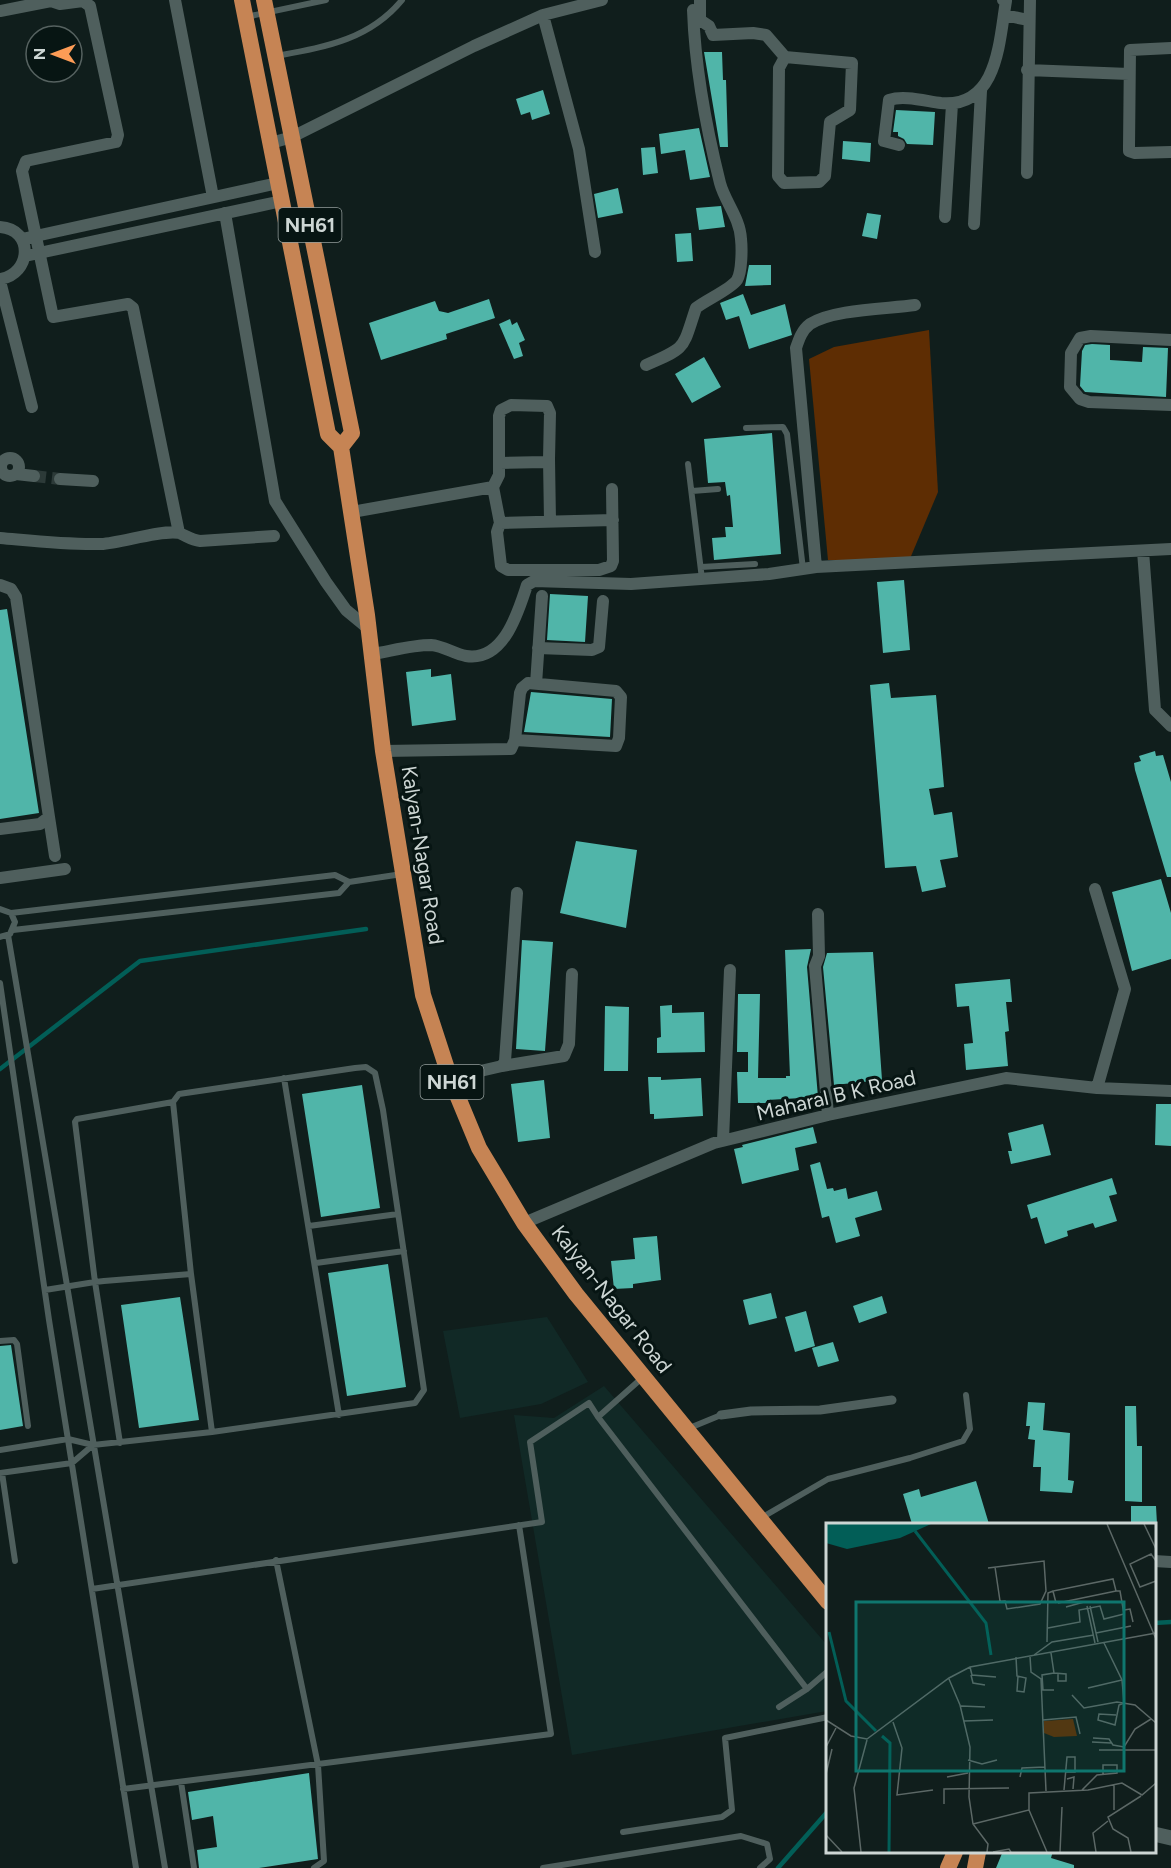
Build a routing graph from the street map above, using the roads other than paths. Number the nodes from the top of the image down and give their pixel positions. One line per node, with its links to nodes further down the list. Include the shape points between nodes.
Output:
1 (51, 0): 12 (street); 36 (street, via 60,4 83,1 90,6 118,135 111,144 26,161 23,165)
2 (175, 0): 30 (street)
3 (242, 0): 15 (highway)
4 (326, 0): 11 (lane)
5 (402, 0): 18 (lane, via 379,24 356,37)
6 (602, 0): 13 (street)
7 (693, 0): 44 (street, via 694,53 709,135 721,186 741,238 739,278 696,308 686,344 678,352)
8 (700, 0): 19 (street, via 700,20 711,33 766,35)
9 (1004, 0): 14 (street)
10 (1029, 0): 16 (street)
11 (266, 6): 15 (lane); 18 (highway, Kalyan-Nagar Road / NH61)
12 (0, 11)
13 (543, 15): 24 (street); 38 (street, via 579,149)
14 (1004, 15): 16 (street); 22 (street, via 990,79)
15 (246, 17): 25 (highway)
16 (1028, 20): 20 (street)
17 (1171, 48): 21 (street, via 1132,48)
18 (276, 56): 24 (highway, Kalyan-Nagar Road / NH61)
19 (785, 57): 19 (street, via 779,68 777,176 784,183 819,182 825,176 830,122 850,110 853,68 847,61)
20 (1027, 70): 21 (street); 28 (street)
21 (1129, 74): 27 (street, via 1130,151)
22 (981, 91): 23 (street); 34 (street)
23 (952, 104): 26 (street, via 890,100 884,141); 33 (street)
24 (292, 137): 25 (street); 48 (highway, Kalyan-Nagar Road / NH61, via 352,433)
25 (271, 143): 29 (highway)
26 (899, 145)
27 (1171, 152)
28 (1027, 173)
29 (278, 183): 30 (street); 31 (highway)
30 (213, 197): 36 (street)
31 (282, 201): 32 (street); 48 (highway, via 328,434)
32 (225, 213): 39 (street); 75 (street, via 275,501 346,610)
33 (945, 217)
34 (974, 224)
35 (0, 226): 37 (street)
36 (37, 235): 37 (street); 39 (street)
37 (22, 239): 40 (street)
38 (595, 252)
39 (41, 253): 40 (street); 64 (street, via 53,317 128,304 133,308)
40 (25, 256): 41 (street, via 15,273)
41 (0, 280): 46 (street)
42 (915, 305): 70 (street, via 823,317 807,326 800,336 796,348)
43 (1171, 340): 45 (street, via 1080,338 1071,353 1070,387 1080,399 1089,402)
44 (646, 365)
45 (1171, 405)
46 (32, 407)
47 (746, 428): 70 (lane, via 783,427 788,434)
48 (341, 447): 60 (highway, Kalyan-Nagar Road / NH61)
49 (549, 459): 50 (street); 50 (street, via 549,409 542,405 511,405 501,410 499,416); 62 (street)
50 (500, 463): 56 (street, via 498,481)
51 (688, 464): 59 (lane)
52 (4, 470): 53 (street)
53 (34, 476)
54 (60, 479): 55 (street)
55 (93, 481)
56 (493, 487): 60 (street); 63 (street)
57 (612, 489): 61 (street)
58 (718, 489): 59 (lane)
59 (692, 491): 71 (lane)
60 (352, 512): 75 (highway, Kalyan-Nagar Road / NH61)
61 (613, 520): 62 (street); 63 (street, via 613,561 599,570 504,569 497,532)
62 (550, 521): 63 (street)
63 (500, 523)
64 (179, 533): 65 (street, via 200,541); 66 (street, via 101,544)
65 (274, 536)
66 (0, 538)
67 (1171, 549): 68 (street)
68 (1143, 551): 70 (street); 79 (street, via 1155,710)
69 (755, 564): 71 (lane)
70 (810, 568): 71 (street)
71 (701, 573): 77 (street, via 631,584 534,582 526,585 518,611 500,644 486,653 466,656 433,645)
72 (0, 585): 82 (street, via 16,597)
73 (542, 596): 76 (street)
74 (603, 601): 76 (street, via 599,647)
75 (369, 629): 77 (highway, Kalyan-Nagar Road / NH61)
76 (538, 648): 78 (street)
77 (372, 654): 81 (highway, Kalyan-Nagar Road / NH61)
78 (536, 684): 80 (street, via 528,683 522,688); 80 (street, via 620,693 618,743 612,747)
79 (1171, 726)
80 (515, 740): 81 (street, via 505,750)
81 (383, 751): 86 (highway, Kalyan-Nagar Road / NH61)
82 (49, 817): 83 (street, via 40,824); 84 (street)
83 (0, 829)
84 (55, 856)
85 (65, 869): 87 (street)
86 (402, 874): 88 (lane); 101 (highway, Kalyan-Nagar Road / NH61, via 423,995)
87 (0, 878)
88 (349, 882): 92 (lane, via 335,875); 94 (lane, via 339,893)
89 (1095, 889): 102 (street, via 1125,988)
90 (517, 893): 99 (street)
91 (0, 909): 92 (lane)
92 (11, 913): 94 (lane, via 15,922)
93 (818, 914): 105 (street, via 819,956 815,966)
94 (11, 932): 95 (lane); 114 (lane, via 27,1057)
95 (0, 937)
96 (730, 970): 106 (street)
97 (572, 974): 99 (street, via 569,1044 564,1056)
98 (0, 983): 115 (lane)
99 (502, 1066): 101 (street)
100 (284, 1078): 104 (lane, via 179,1094); 107 (lane, via 366,1067 375,1073); 109 (lane)
101 (450, 1078): 108 (highway, Kalyan-Nagar Road / NH61, via 479,1148)
102 (1097, 1088): 103 (street, Maharal B K Road); 105 (street, Maharal B K Road, via 1006,1078)
103 (1171, 1092)
104 (173, 1102): 112 (lane); 113 (lane, via 81,1116 75,1122)
105 (828, 1115): 106 (street, Maharal B K Road)
106 (723, 1140): 108 (street, Maharal B K Road)
107 (398, 1214): 109 (lane); 110 (lane)
108 (524, 1223): 117 (highway, Kalyan-Nagar Road / NH61)
109 (309, 1226): 111 (lane)
110 (404, 1251): 111 (lane); 120 (lane, via 424,1390 415,1403)
111 (316, 1263): 120 (lane)
112 (191, 1274): 113 (lane); 125 (lane)
113 (95, 1282): 114 (lane); 127 (lane)
114 (66, 1286): 115 (lane); 128 (lane)
115 (45, 1290): 126 (lane)
116 (0, 1341): 123 (lane, via 14,1340 17,1344)
117 (644, 1376): 122 (lane); 124 (highway, Kalyan-Nagar Road / NH61)
118 (966, 1395): 132 (lane, via 970,1429 963,1441 828,1479)
119 (892, 1400): 121 (street, via 820,1410)
120 (339, 1415): 125 (lane)
121 (721, 1415): 124 (lane)
122 (598, 1417): 133 (lane, via 590,1403 530,1442 542,1522); 142 (lane)
123 (28, 1426)
124 (687, 1429): 132 (highway, Kalyan-Nagar Road / NH61)
125 (212, 1432): 127 (lane)
126 (68, 1439): 128 (lane); 129 (lane); 130 (lane)
127 (120, 1443): 128 (lane)
128 (93, 1445): 130 (lane); 138 (lane)
129 (0, 1450)
130 (72, 1463): 131 (lane); 139 (lane)
131 (1, 1473): 136 (lane)
132 (758, 1520): 140 (highway, Kalyan-Nagar Road / NH61)
133 (519, 1525): 134 (lane); 145 (lane, via 551,1734)
134 (276, 1560): 138 (lane); 145 (lane)
135 (1156, 1561): 137 (street)
136 (15, 1562)
137 (1171, 1562)
138 (117, 1585): 139 (lane); 147 (lane)
139 (92, 1588): 148 (lane)
140 (826, 1600)
141 (826, 1673): 142 (lane)
142 (807, 1689): 143 (lane)
143 (779, 1707)
144 (826, 1717): 149 (lane, via 725,1738 732,1810 722,1817)
145 (318, 1766): 146 (lane); 157 (lane, via 324,1861)
146 (181, 1782): 147 (lane); 156 (lane)
147 (151, 1785): 148 (lane); 155 (lane)
148 (123, 1789): 154 (lane)
149 (623, 1832)
150 (1156, 1834): 151 (street)
151 (1171, 1838)
152 (954, 1853): 160 (highway)
153 (978, 1853): 161 (highway)
154 (136, 1868)
155 (165, 1868)
156 (194, 1868)
157 (314, 1868)
158 (543, 1868): 159 (lane, via 741,1836 767,1844 770,1858)
159 (760, 1868)
160 (948, 1868)
161 (975, 1868)

